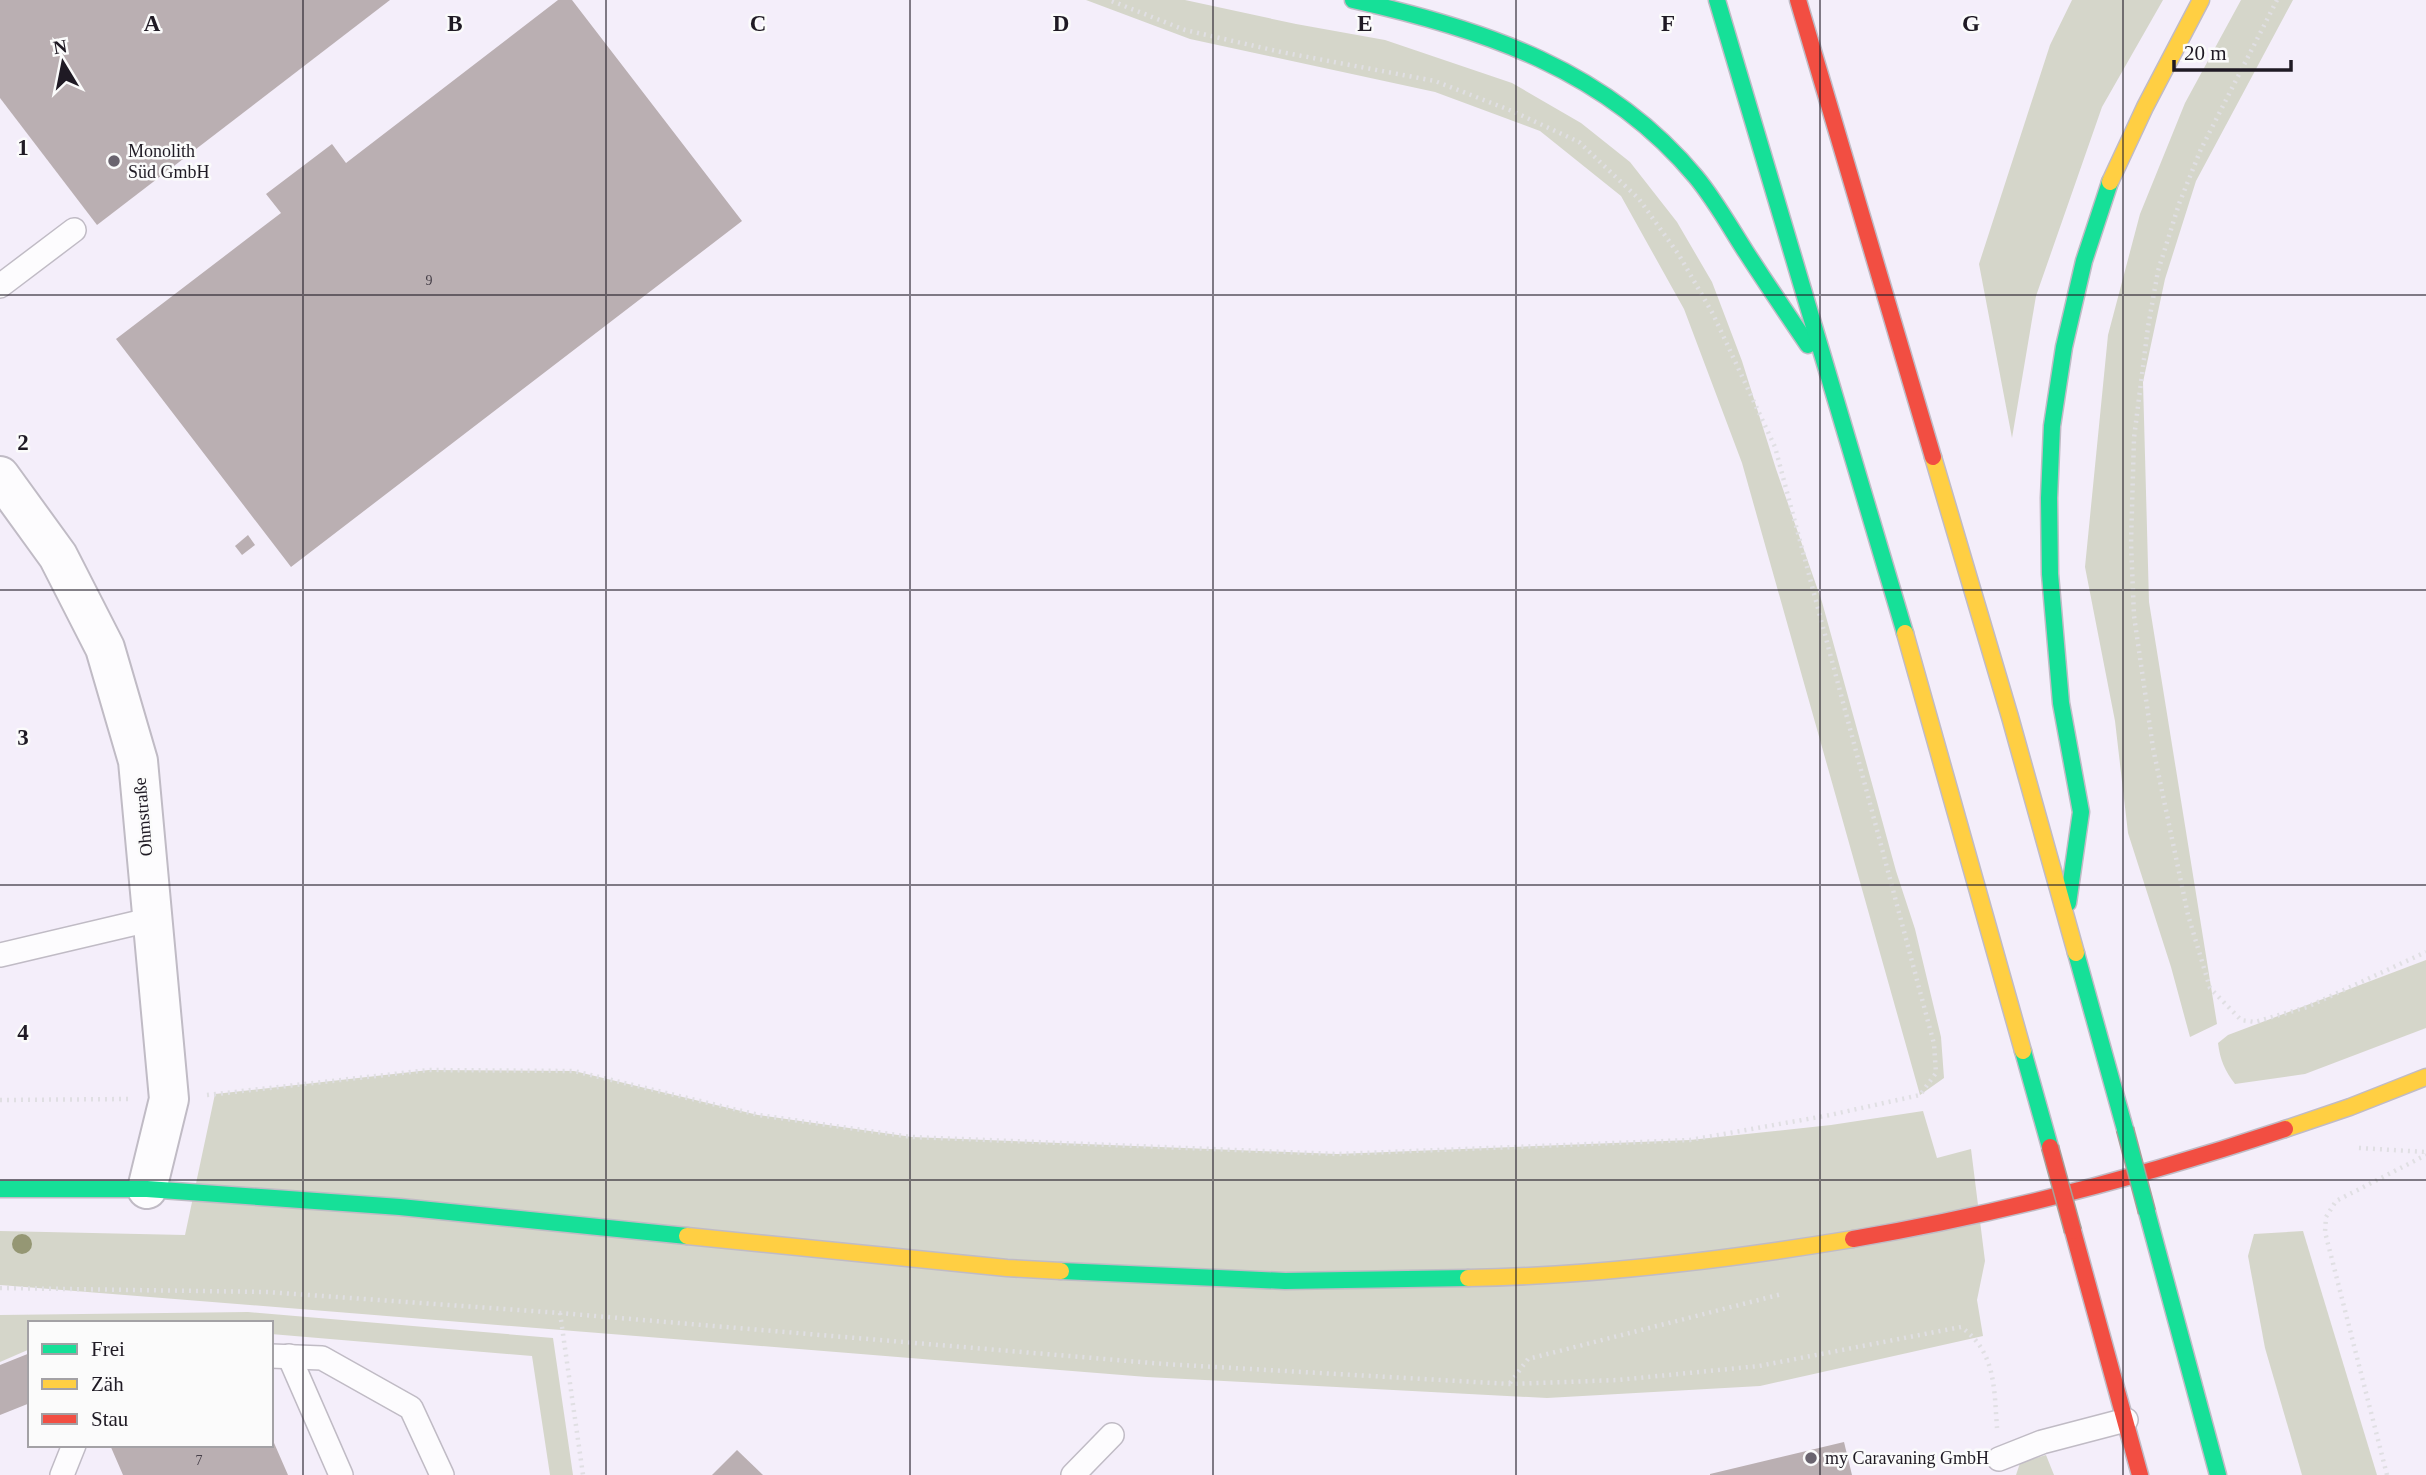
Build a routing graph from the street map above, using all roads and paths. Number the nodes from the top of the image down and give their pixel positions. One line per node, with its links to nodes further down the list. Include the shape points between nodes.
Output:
1 (1109, 0): 16 (path, via 1185,30 1436,82 1578,142 1639,199 1713,314 1775,447 1934,1044 1936,1073 1920,1095 1690,1140 1337,1154 912,1137 758,1115 575,1071 429,1070)
2 (1353, 0): 9 (main road, via 1455,24 1516,46 1577,75 1636,117 1720,208)
3 (1717, 0): 9 (main road)
4 (1798, 0): 12 (main road, via 2007,704)
5 (2202, 0): 12 (main road, via 2111,180 2084,261 2052,426 2050,574 2061,703 2081,812)
6 (2277, 0): 13 (path, via 2201,149 2179,204 2158,271 2148,327 2134,438 2131,543 2134,616 2153,748 2188,915 2210,988 2241,1020 2255,1022 2307,1007)
7 (74, 230): 8 (lane)
8 (0, 286)
9 (1831, 379): 24 (main road, bridge)
10 (0, 476): 11 (street, Ohmstraße, via 58,556 105,648 138,761)
11 (153, 919): 14 (lane); 16 (street, Ohmstraße)
12 (2066, 919): 34 (main road, bridge)
13 (2426, 952)
14 (0, 955)
15 (2426, 1077): 20 (main road, via 2207,1155 1997,1210 1757,1255 1517,1277 1285,1281 1007,1268 400,1207)
16 (169, 1099): 17 (path); 20 (street, Ohmstraße)
17 (0, 1101)
18 (2426, 1155): 35 (path, via 2336,1202 2326,1217 2325,1232)
19 (0, 1189): 20 (main road)
20 (147, 1189)
21 (0, 1288): 22 (path, via 267,1292)
22 (560, 1313): 27 (path, via 1164,1364 1510,1384 1618,1380 1759,1366 1961,1327 1976,1338 1993,1374); 31 (path)
23 (280, 1356): 29 (lane); 30 (lane, via 322,1358 411,1408)
24 (2126, 1420): 27 (lane, via 2042,1442); 33 (main road)
25 (1112, 1435): 32 (lane)
26 (73, 1447): 28 (lane)
27 (1999, 1459)
28 (62, 1475)
29 (341, 1475)
30 (442, 1475)
31 (583, 1475)
32 (1073, 1475)
33 (2140, 1475)
34 (2218, 1475)
35 (2387, 1475)

